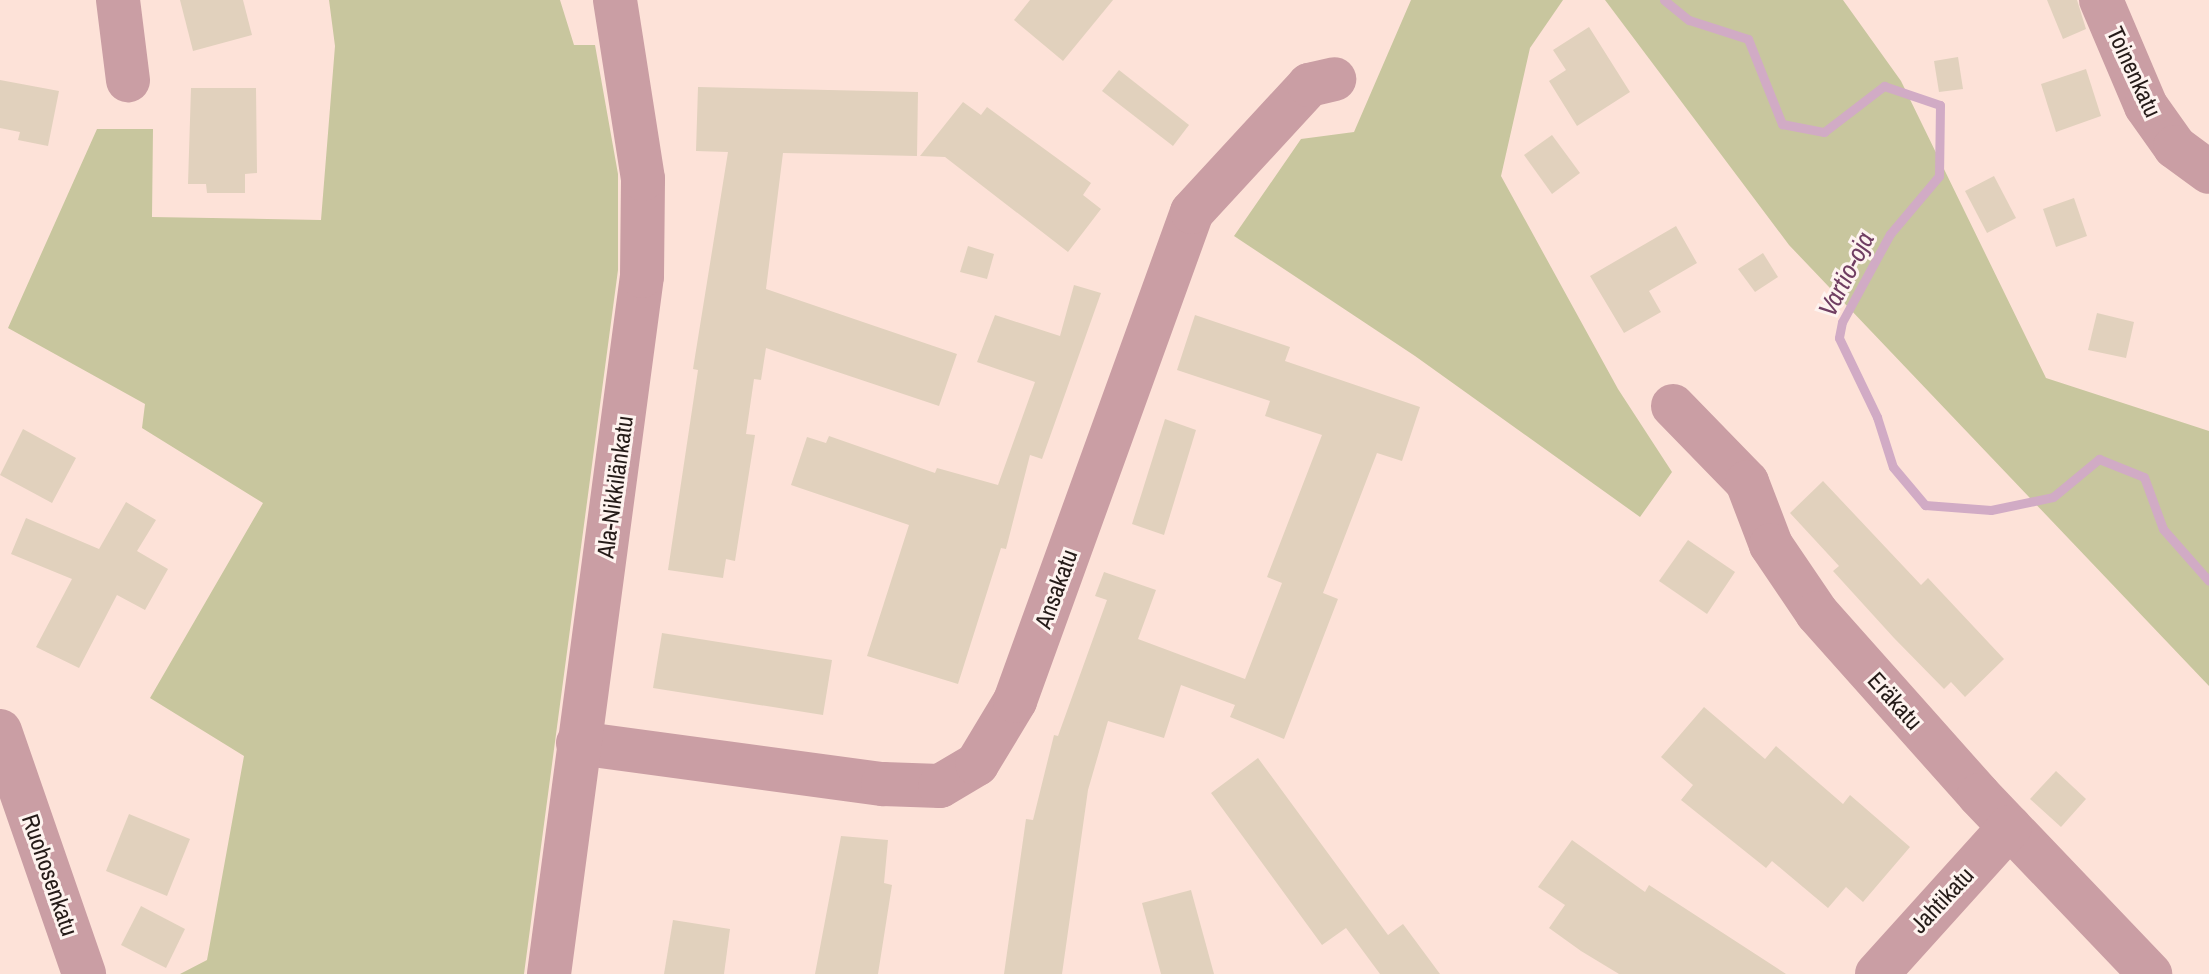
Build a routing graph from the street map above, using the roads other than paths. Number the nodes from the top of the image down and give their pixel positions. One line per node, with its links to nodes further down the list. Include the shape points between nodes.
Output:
1 (118, 0): 5 (street)
2 (615, 0): 9 (street, Ala-Nikkilänkatu, via 643,179 642,276)
3 (2101, 0): 6 (street, Toinenkatu, via 2146,106 2175,147)
4 (1334, 79): 9 (street, Ansakatu, via 1309,85 1192,212 1015,701 977,764 940,786 883,784)
5 (128, 80)
6 (2209, 172)
7 (1673, 406): 10 (street, Eräkatu, via 1747,482 1771,545 1817,613)
8 (0, 731): 11 (street, Ruohosenkatu)
9 (578, 743): 12 (street, Ala-Nikkilänkatu)
10 (2010, 827): 13 (street, Jahtikatu); 14 (street, Eräkatu)
11 (84, 974)
12 (549, 974)
13 (1877, 974)
14 (2150, 974)

